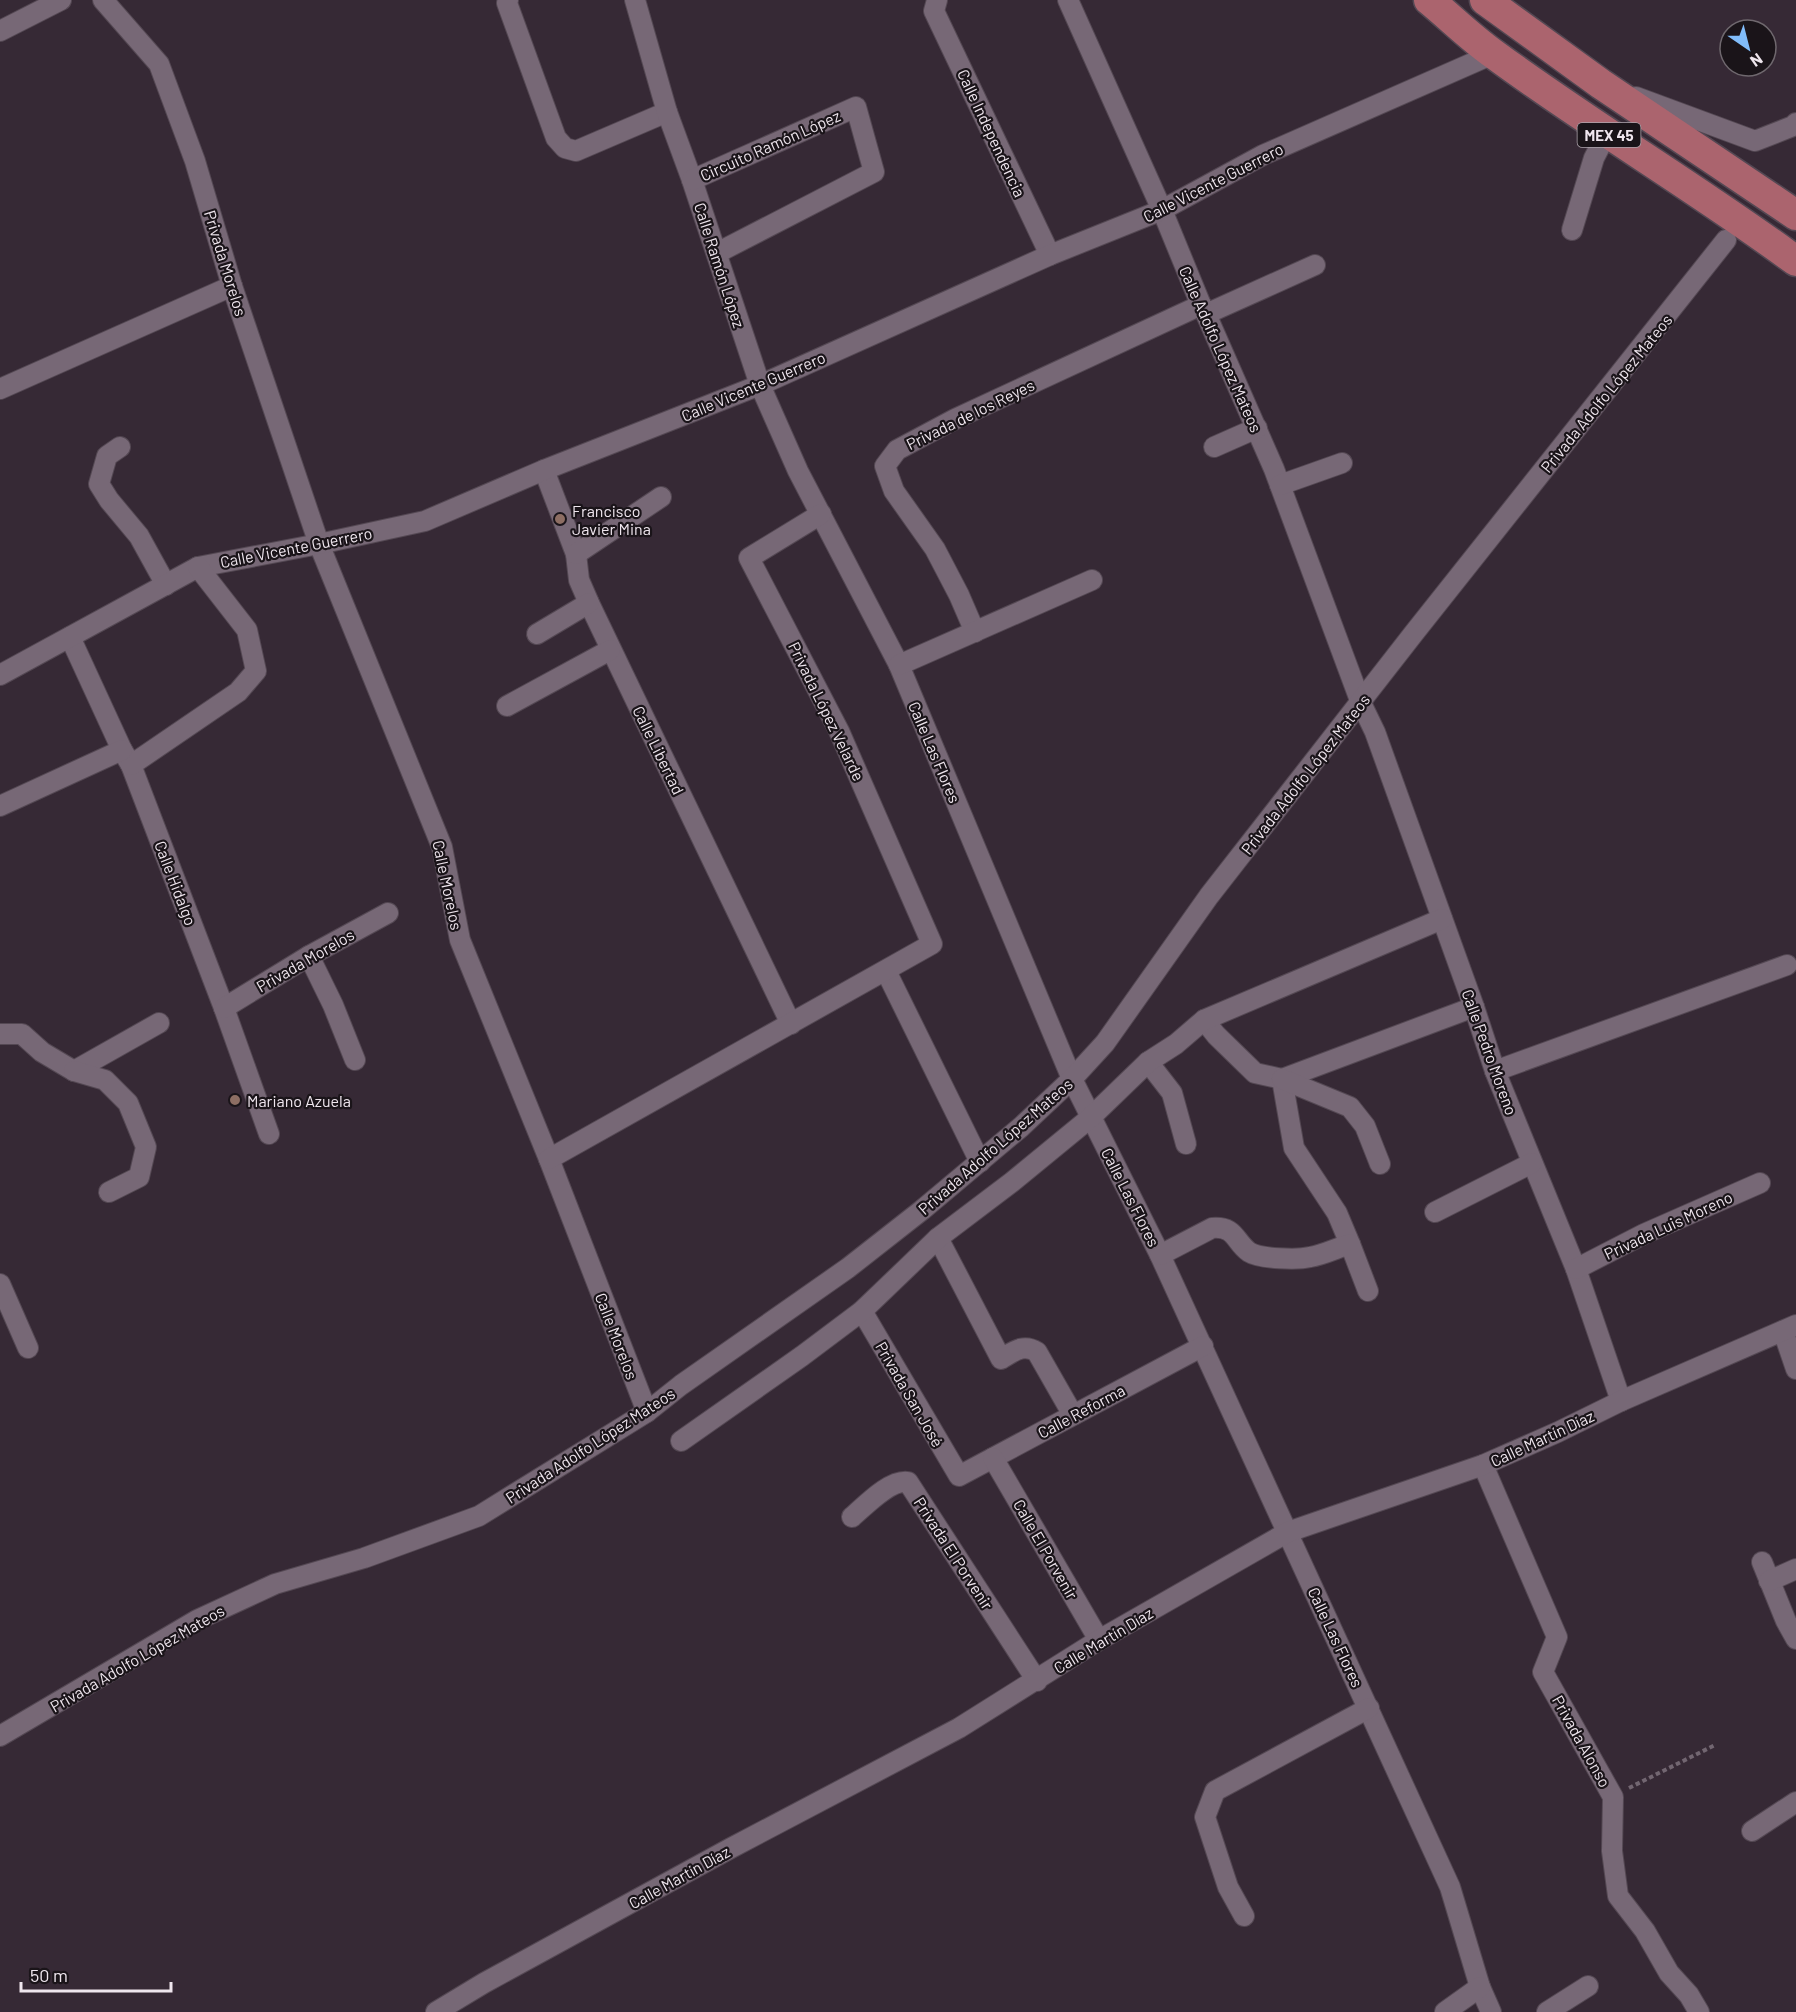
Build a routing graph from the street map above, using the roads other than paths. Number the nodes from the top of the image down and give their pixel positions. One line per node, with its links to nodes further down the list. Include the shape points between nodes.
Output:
1 (61, 0): 9 (street)
2 (103, 0): 24 (street, Privada Morelos, via 159,64 195,161)
3 (508, 0): 12 (street, via 556,138 565,148 576,151)
4 (635, 0): 12 (street, Calle Ramón López)
5 (1068, 0): 16 (street, Calle Adolfo López Mateos)
6 (1429, 0): 10 (main road, MEX 45)
7 (1485, 0): 11 (main road, MEX 45)
8 (936, 6): 21 (street, Calle Independencia)
9 (0, 31)
10 (1493, 54): 14 (main road, MEX 45); 16 (street, Calle Vicente Guerrero, via 1263,155)
11 (1601, 84): 13 (street, via 1755,141); 17 (main road, MEX 45)
12 (667, 112): 15 (street, Calle Ramón López)
13 (1796, 123)
14 (1607, 133): 18 (street, via 1594,158); 22 (main road, MEX 45)
15 (692, 180): 20 (street, Calle Ramón López); 20 (street, Circuito Ramón López, via 856,107 874,172)
16 (1162, 210): 21 (street, Calle Vicente Guerrero); 25 (street, Calle Adolfo López Mateos)
17 (1796, 215)
18 (1572, 230)
19 (1726, 240): 48 (street, Privada Adolfo López Mateos)
20 (717, 253): 26 (street, Calle Ramón López)
21 (1050, 255): 26 (street, Calle Vicente Guerrero)
22 (1796, 261)
23 (1315, 264): 25 (street)
24 (232, 285): 27 (street); 36 (street, Privada Morelos)
25 (1204, 310): 28 (street, Calle Adolfo López Mateos); 42 (street, Privada de los Reyes, via 956,418 897,450 885,466 894,491 935,549)
26 (760, 385): 32 (street, Calle Vicente Guerrero); 35 (street, Calle Las Flores)
27 (0, 389)
28 (1257, 428): 30 (street); 33 (street, Calle Adolfo López Mateos)
29 (120, 447): 40 (street, via 107,456 99,484 139,536)
30 (1214, 447)
31 (1342, 463): 33 (street)
32 (544, 470): 36 (street, Calle Vicente Guerrero, via 425,521); 37 (street, Calle Libertad)
33 (1280, 485): 48 (street, Calle Adolfo López Mateos)
34 (661, 497): 37 (street)
35 (821, 514): 46 (street, Calle Las Flores); 56 (street, Privada López Velarde, via 749,558 839,731 932,944)
36 (319, 544): 38 (street, Calle Vicente Guerrero); 72 (street, Calle Morelos, via 442,847 460,940)
37 (576, 554): 41 (street, Calle Libertad, via 579,580)
38 (198, 567): 40 (street, Calle Vicente Guerrero); 50 (street, via 247,630 256,671 238,692)
39 (1092, 580): 42 (street)
40 (166, 585): 44 (street, Calle Vicente Guerrero)
41 (589, 603): 43 (street); 45 (street, Calle Libertad)
42 (975, 632): 46 (street)
43 (537, 634)
44 (70, 638): 47 (street, Calle Vicente Guerrero); 50 (street, Calle Hidalgo)
45 (610, 650): 49 (street); 61 (street, Calle Libertad)
46 (899, 665): 68 (street, Calle Las Flores)
47 (0, 675)
48 (1361, 703): 53 (street, Calle Pedro Moreno); 68 (street, Privada Adolfo López Mateos, via 1209,896)
49 (507, 706)
50 (126, 757): 51 (street); 58 (street, Calle Hidalgo)
51 (0, 806)
52 (388, 913): 54 (street, Privada Morelos)
53 (1442, 919): 57 (street, Calle Pedro Moreno); 59 (street)
54 (309, 956): 58 (street, Privada Morelos); 63 (street)
55 (1787, 965): 66 (street)
56 (886, 971): 61 (street); 73 (street)
57 (1474, 1007): 66 (street, Calle Pedro Moreno); 67 (street)
58 (224, 1008): 70 (street, Calle Hidalgo)
59 (1204, 1020): 64 (street); 67 (street, via 1255,1073)
60 (159, 1023): 65 (street)
61 (791, 1024): 72 (street)
62 (0, 1034): 65 (street, via 22,1034 42,1052)
63 (355, 1060)
64 (1148, 1062): 69 (street); 71 (street, via 1172,1093)
65 (74, 1071): 77 (street, via 105,1080 128,1103 146,1147 139,1177)
66 (1495, 1071): 74 (street, Calle Pedro Moreno)
67 (1282, 1079): 75 (street, via 1350,1107 1365,1126); 80 (street, via 1294,1149 1337,1213)
68 (1074, 1083): 69 (street, Calle Las Flores); 73 (street, Privada Adolfo López Mateos)
69 (1089, 1116): 79 (street); 81 (street, Calle Las Flores)
70 (268, 1134)
71 (1186, 1144)
72 (549, 1159): 91 (street, Calle Morelos)
73 (980, 1162): 91 (street, Privada Adolfo López Mateos, via 848,1268)
74 (1532, 1163): 78 (street); 82 (street, Calle Pedro Moreno)
75 (1380, 1164)
76 (1760, 1183): 82 (street, Privada Luis Moreno)
77 (109, 1192)
78 (1435, 1212)
79 (938, 1238): 85 (street); 92 (street, via 1001,1359 1021,1348 1037,1352)
80 (1350, 1244): 81 (street, via 1309,1258 1274,1258 1250,1252 1234,1234 1212,1227); 84 (street)
81 (1160, 1255): 87 (street, Calle Las Flores)
82 (1576, 1269): 90 (street, Calle Pedro Moreno)
83 (0, 1284): 88 (street)
84 (1368, 1291)
85 (862, 1311): 93 (street); 96 (street, Privada San José)
86 (1790, 1328): 89 (street); 90 (street, Calle Martín Díaz)
87 (1203, 1346): 92 (street, Calle Reforma); 98 (street, Calle Las Flores)
88 (28, 1348)
89 (1796, 1369)
90 (1621, 1401): 95 (street, Calle Martín Díaz)
91 (647, 1412): 106 (street, Privada Adolfo López Mateos, via 479,1516 364,1558 275,1584 197,1620)
92 (1073, 1415): 94 (street, Calle Reforma)
93 (681, 1441)
94 (993, 1458): 96 (street, Calle Reforma); 103 (street, Calle El Porvenir)
95 (1483, 1465): 98 (street, Calle Martín Díaz); 116 (street, Privada Alonso, via 1557,1637 1543,1672 1613,1797 1612,1851 1618,1896)
96 (959, 1476)
97 (852, 1517): 104 (street, Privada El Porvenir, via 885,1490 908,1482)
98 (1288, 1532): 103 (street, Calle Martín Díaz); 105 (street, Calle Las Flores)
99 (1762, 1562): 101 (street)
100 (1796, 1569): 101 (street)
101 (1769, 1581): 102 (street)
102 (1796, 1639)
103 (1100, 1640): 104 (street, Calle Martín Díaz)
104 (1037, 1680): 112 (street, Calle Martín Díaz, via 959,1728 731,1848)
105 (1370, 1708): 109 (street, via 1215,1791 1205,1816 1228,1887); 111 (street, Calle Las Flores, via 1450,1887)
106 (0, 1736)
107 (1796, 1802): 108 (street)
108 (1752, 1831)
109 (1244, 1916)
110 (1588, 1986): 115 (street)
111 (1480, 1987): 113 (street); 114 (street, Calle Las Flores)
112 (436, 2012)
113 (1445, 2012)
114 (1491, 2012)
115 (1547, 2012)
116 (1699, 2012)

